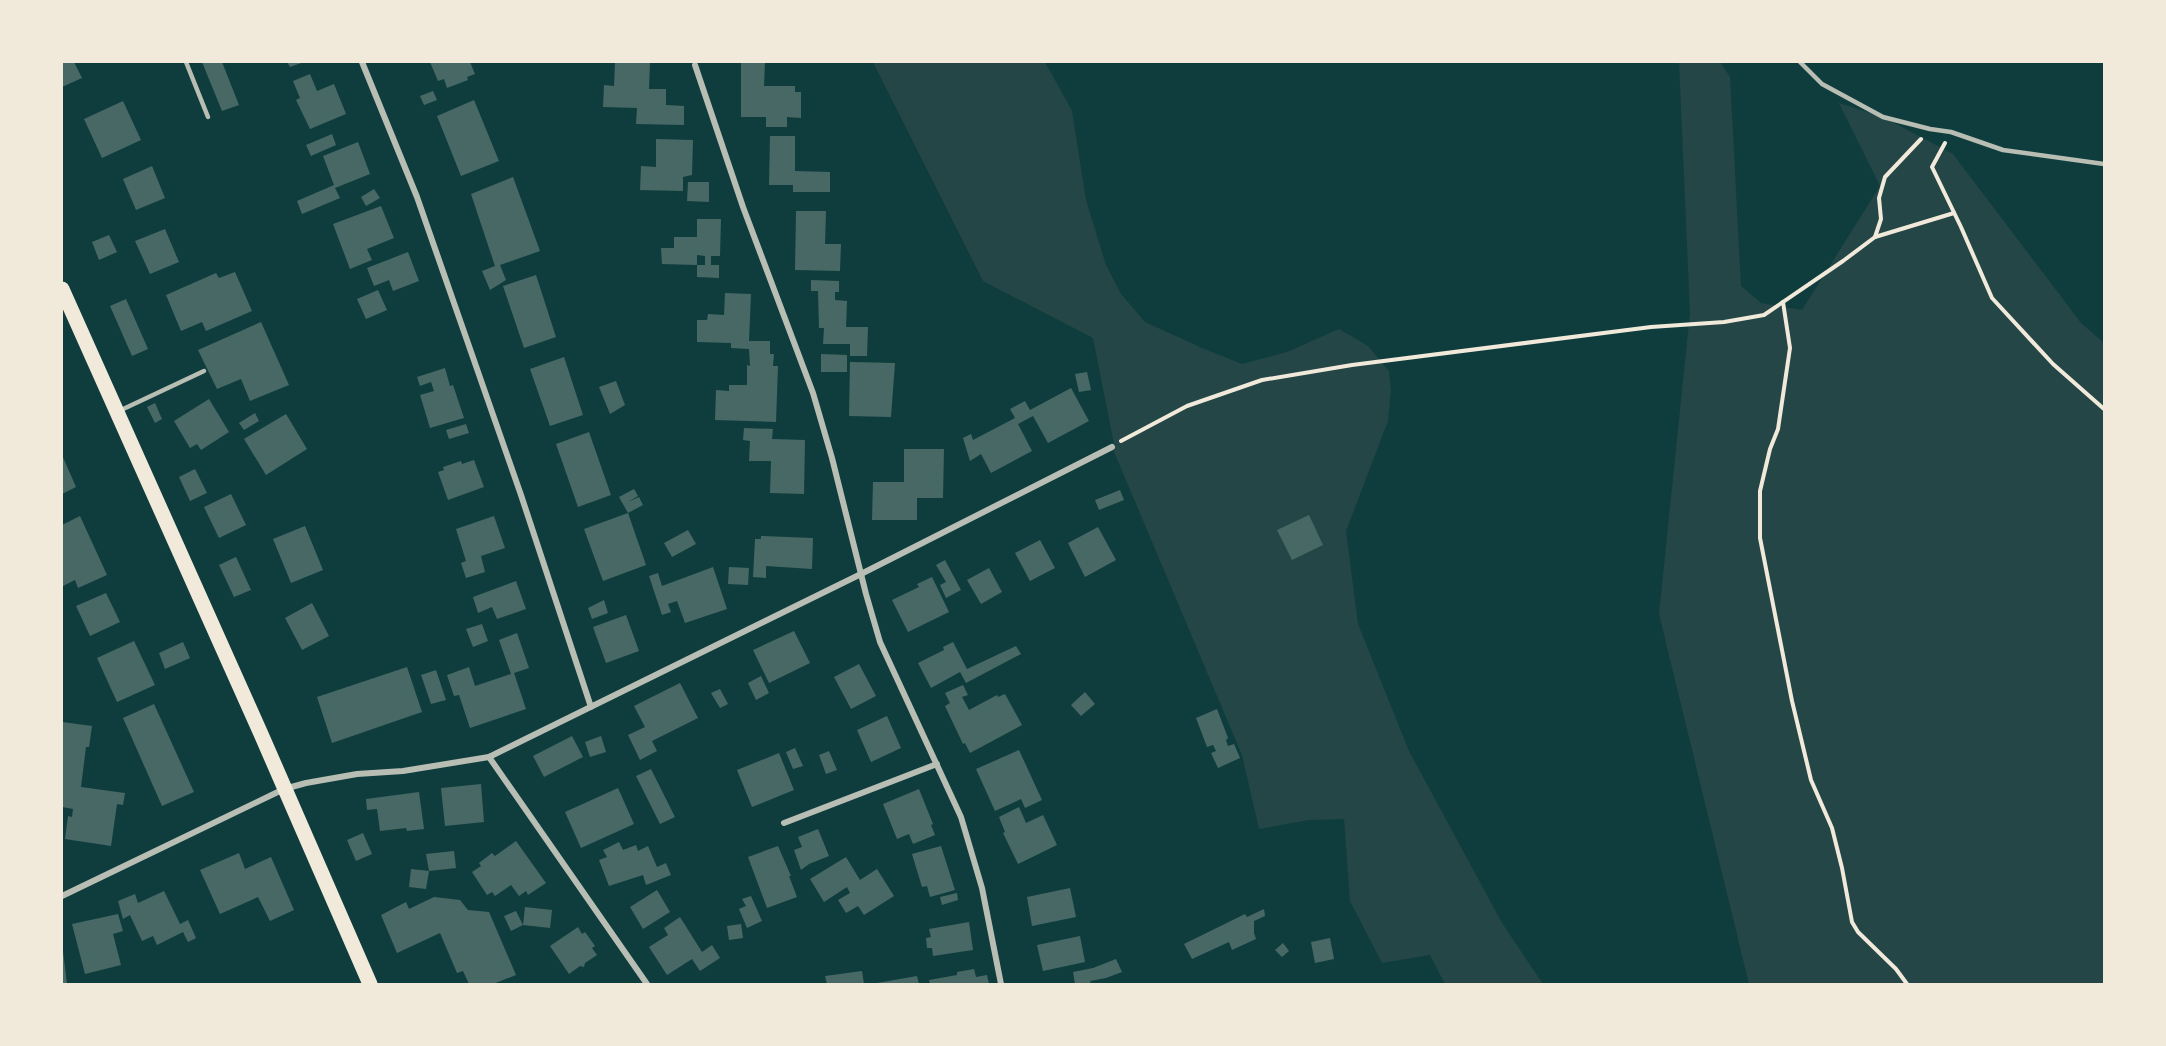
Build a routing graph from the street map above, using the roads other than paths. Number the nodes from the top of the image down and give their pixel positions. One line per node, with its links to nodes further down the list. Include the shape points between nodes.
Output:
1 (186, 62): 5 (lane)
2 (362, 62): 12 (street, via 421,208)
3 (1800, 62): 6 (lane, via 1822,84 1883,117 1951,132 2004,150)
4 (695, 65): 11 (street, via 813,393)
5 (208, 117)
6 (2104, 164)
7 (62, 289): 9 (main road)
8 (204, 371): 9 (lane)
9 (115, 413): 15 (main road)
10 (1112, 447): 11 (street)
11 (861, 574): 12 (street); 14 (street, via 880,642)
12 (591, 707): 13 (street)
13 (489, 757): 15 (street, via 357,774); 19 (street)
14 (937, 764): 16 (street); 20 (street, via 972,852)
15 (284, 789): 17 (street); 18 (main road)
16 (784, 823)
17 (62, 896)
18 (370, 984)
19 (648, 984)
20 (1001, 984)

